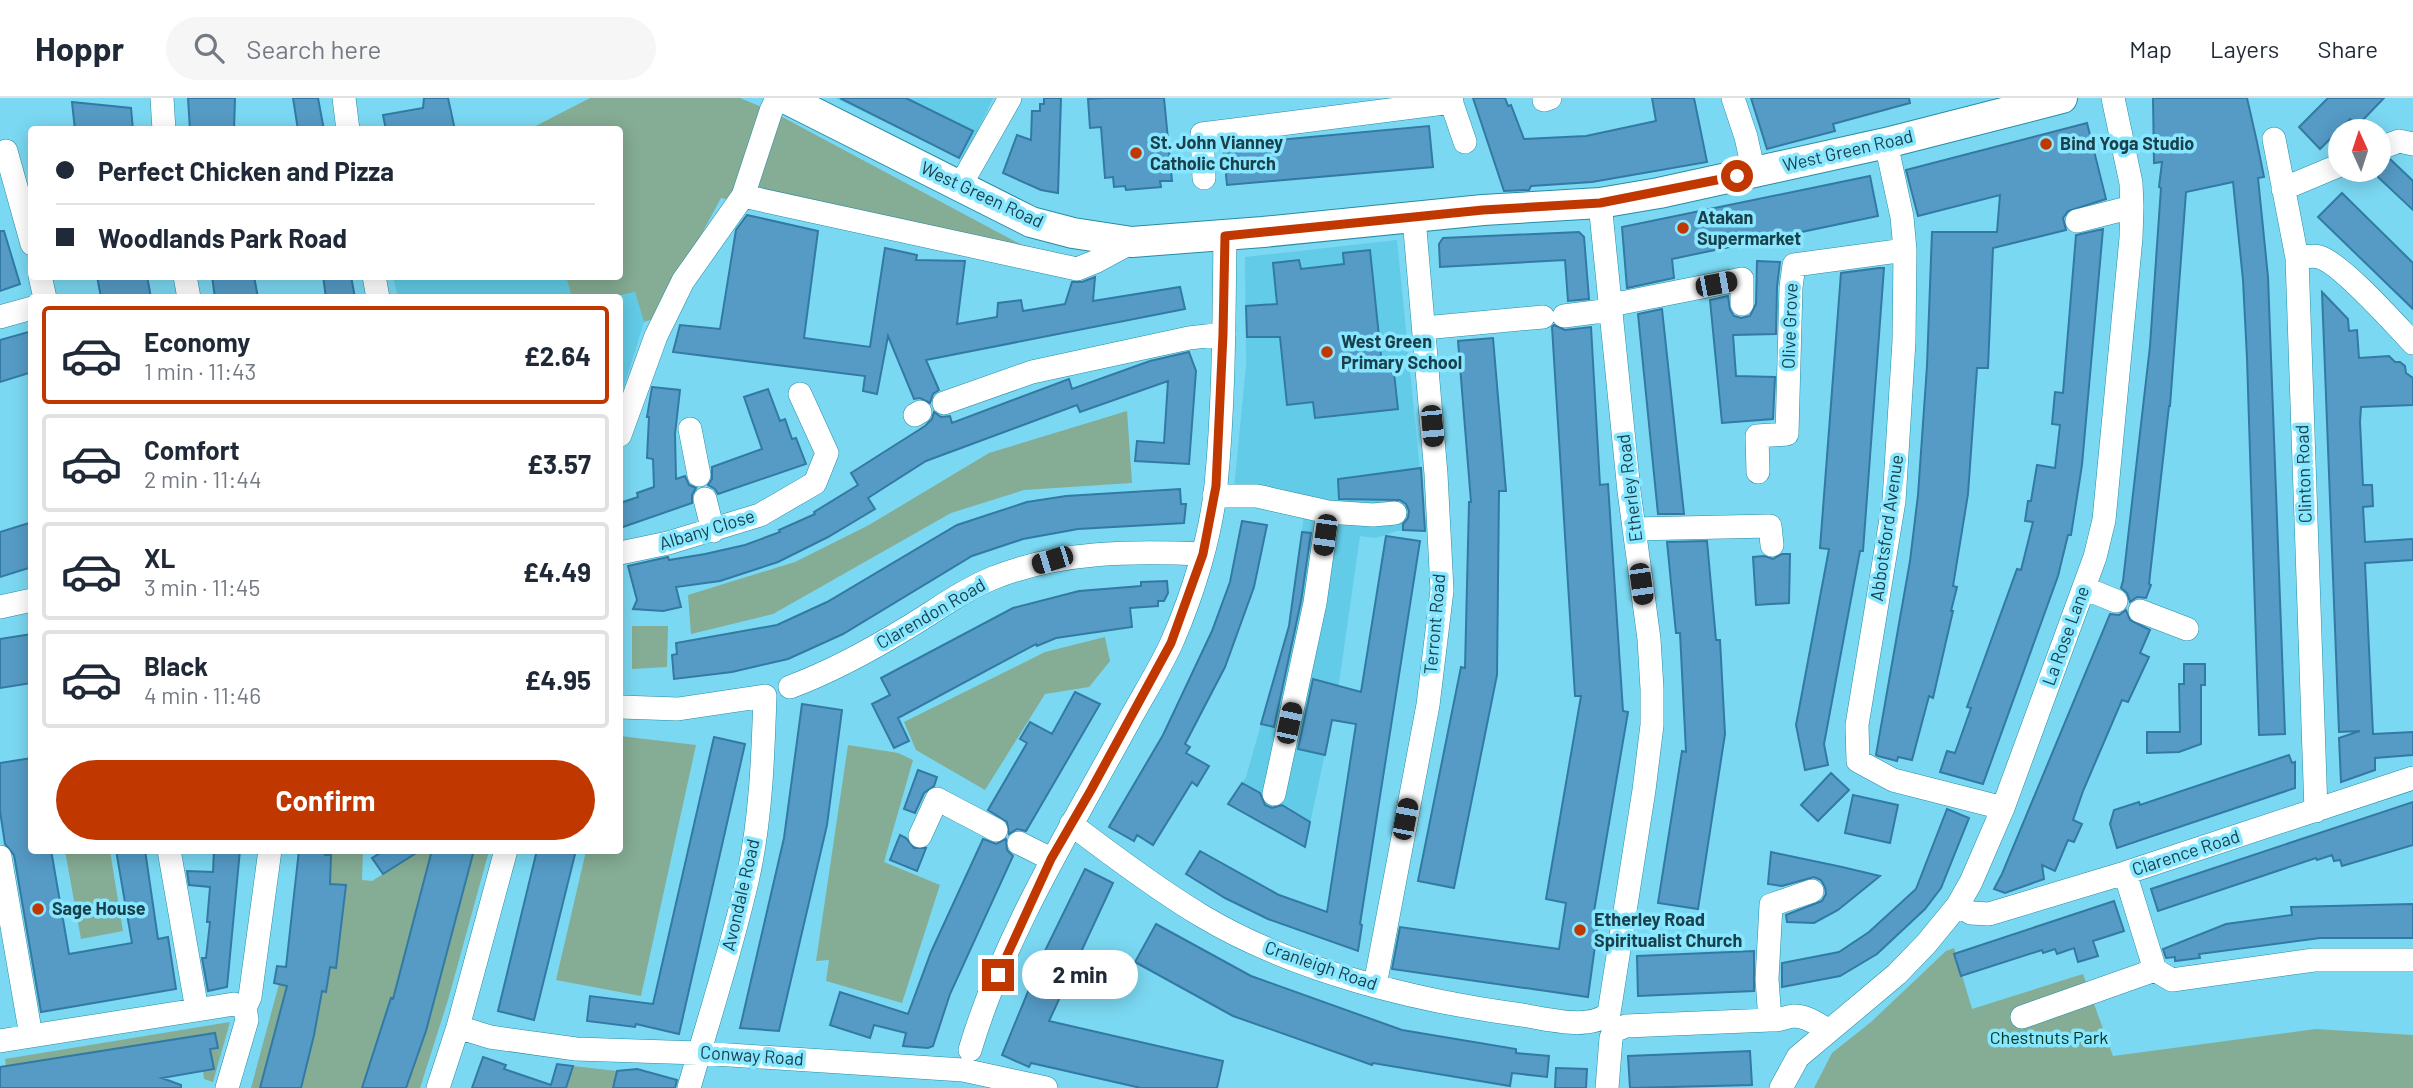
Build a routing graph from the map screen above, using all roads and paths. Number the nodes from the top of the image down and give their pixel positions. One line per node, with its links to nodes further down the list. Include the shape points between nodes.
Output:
1 (162, 98): 11 (street)
2 (344, 98): 12 (street)
3 (777, 98): 24 (street)
4 (785, 98): 22 (main road, West Green Road)
5 (1010, 98): 22 (street)
6 (1733, 98): 20 (street)
7 (2062, 98): 10 (main road, West Green Road)
8 (2113, 98): 27 (street, La Rose Lane)
9 (1451, 100): 14 (street); 21 (street, via 1202,134)
10 (1984, 107): 15 (main road, West Green Road)
11 (164, 126)
12 (348, 126)
13 (2274, 139): 23 (street, Clinton Road)
14 (1465, 142)
15 (1886, 143): 20 (main road, West Green Road); 33 (street, Abbotsford Avenue)
16 (2391, 144): 17 (street)
17 (2413, 144)
18 (6, 151): 25 (street)
19 (2328, 170): 23 (street)
20 (1754, 173): 26 (main road, West Green Road)
21 (1204, 178)
22 (960, 187): 32 (main road, West Green Road, via 1031,222)
23 (2283, 189): 34 (street, Clinton Road)
24 (743, 196): 32 (street, via 1076,269); 44 (street, via 683,281 656,336)
25 (10, 199): 30 (street)
26 (1600, 203): 28 (main road, West Green Road); 36 (street, Etherley Road)
27 (2132, 207): 29 (street); 57 (street, La Rose Lane, via 2104,520)
28 (1414, 218): 31 (main road, West Green Road); 39 (street, Terront Road)
29 (2077, 221)
30 (28, 236)
31 (1225, 236): 32 (main road, West Green Road); 40 (street)
32 (1132, 242)
33 (1905, 250): 46 (street, Olive Grove, via 1794,265 1787,434 1757,436); 67 (street, Abbotsford Avenue, via 1894,501 1857,725 1858,761 1893,780)
34 (2297, 258): 41 (street, via 2318,256 2331,263); 68 (street, Clinton Road)
35 (1742, 304): 36 (street, via 1742,279)
36 (1611, 307): 39 (street); 52 (street, Etherley Road)
37 (28, 309): 38 (street)
38 (0, 317)
39 (1424, 328): 83 (street, Terront Road, via 1442,590 1428,705)
40 (1223, 334): 43 (street, via 1032,372); 48 (street)
41 (2413, 343)
42 (800, 394): 53 (street, Albany Close, via 827,453 816,484 760,515)
43 (944, 403)
44 (623, 427)
45 (690, 429): 47 (street)
46 (1758, 472)
47 (699, 475)
48 (1214, 496): 50 (street, via 1257,496); 56 (street)
49 (705, 499): 53 (street)
50 (1328, 512): 51 (street); 66 (street, via 1315,603)
51 (1395, 513)
52 (1634, 529): 54 (street, via 1770,526); 88 (street, Etherley Road, via 1649,639 1652,725)
53 (713, 531): 55 (street, Albany Close)
54 (1772, 545)
55 (623, 552)
56 (1203, 554): 63 (street, Clarendon Road, via 1105,553 1052,560 993,578 850,661); 69 (street, via 1171,643)
57 (2084, 588): 59 (street); 67 (street, La Rose Lane)
58 (28, 601): 60 (street)
59 (2116, 601)
60 (0, 607)
61 (2140, 611): 62 (street)
62 (2187, 629)
63 (790, 687)
64 (623, 707): 93 (street, Avondale Road, via 678,709 765,696 760,803 748,876)
65 (2413, 778): 68 (street, Clarence Road)
66 (1274, 794)
67 (2003, 808): 80 (street, La Rose Lane)
68 (2316, 811): 78 (street, Clarence Road)
69 (1071, 824): 77 (street); 83 (street, Cranleigh Road, via 1191,909 1240,936 1283,956)
70 (996, 830): 71 (street, via 937,799)
71 (920, 836)
72 (1019, 842): 77 (street)
73 (170, 854): 85 (street)
74 (269, 854): 84 (street, via 254,976)
75 (505, 854): 89 (street)
76 (0, 857): 91 (street)
77 (1051, 859): 95 (street, via 998,975)
78 (2124, 873): 80 (street, Clarence Road, via 1989,914 1971,913); 82 (street)
79 (1812, 891): 87 (street, via 1771,905 1767,979)
80 (1958, 905): 90 (street, La Rose Lane, via 1897,974)
81 (2413, 960): 82 (street, via 2314,960 2172,980)
82 (2155, 970): 86 (street)
83 (1374, 985): 88 (street, Cranleigh Road, via 1486,1010)
84 (245, 1008): 85 (street, via 234,1004); 96 (street, via 247,1020)
85 (197, 1010): 91 (street)
86 (2022, 1017)
87 (1775, 1021): 88 (street, Cranleigh Road); 90 (street, Cranleigh Road, via 1806,1018); 94 (street)
88 (1608, 1025): 100 (street, Etherley Road)
89 (458, 1027): 93 (street, Conway Road, via 490,1037 576,1049); 97 (street)
90 (1828, 1030): 94 (street, La Rose Lane)
91 (31, 1036): 92 (street)
92 (0, 1041)
93 (699, 1053): 95 (street, Conway Road); 98 (street, Avondale Road)
94 (1798, 1057): 101 (street, La Rose Lane)
95 (964, 1069): 99 (street, Conway Road)
96 (227, 1088)
97 (438, 1088)
98 (689, 1088)
99 (1046, 1088)
100 (1607, 1088)
101 (1781, 1088)

